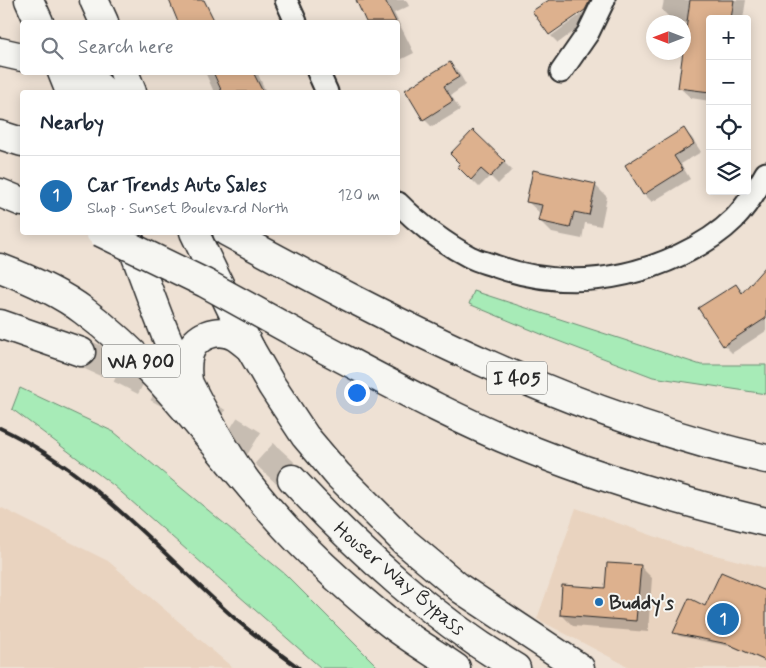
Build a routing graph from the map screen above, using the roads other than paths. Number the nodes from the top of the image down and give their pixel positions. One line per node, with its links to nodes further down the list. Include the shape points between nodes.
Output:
1 (29, 0): 5 (main road)
2 (94, 0): 6 (main road)
3 (286, 0): 7 (street)
4 (604, 0): 10 (street, via 588,33)
5 (39, 20)
6 (103, 20)
7 (295, 20)
8 (0, 52): 9 (main road)
9 (20, 57)
10 (561, 72)
11 (63, 75): 15 (main road)
12 (85, 75): 16 (main road)
13 (125, 75): 17 (main road)
14 (320, 75): 18 (street)
15 (69, 90)
16 (103, 90)
17 (131, 90)
18 (327, 90)
19 (766, 172): 22 (street, via 734,219 694,248 655,266 611,278 568,280 520,274 471,258 432,234)
20 (0, 193): 21 (main road)
21 (20, 201)
22 (400, 205)
23 (106, 235): 35 (main road, bridge, via 205,283 414,396 533,451 683,501)
24 (127, 235): 31 (main road)
25 (195, 235): 29 (main road)
26 (232, 235): 32 (main road, I 405, via 360,304 508,374 657,430)
27 (0, 268): 34 (main road, WA 900, via 33,280 83,310 111,332 148,368)
28 (0, 324): 30 (main road)
29 (250, 348): 31 (main road, via 223,332 203,336 189,353); 38 (main road, via 305,436 338,475 405,542 461,590)
30 (81, 352)
31 (188, 384): 34 (main road)
32 (766, 459)
33 (292, 479): 37 (main road, Houser Way Bypass, via 410,593)
34 (253, 490): 36 (main road, WA 900, via 328,570 388,622)
35 (766, 522)
36 (456, 668)
37 (516, 668)
38 (580, 668)

